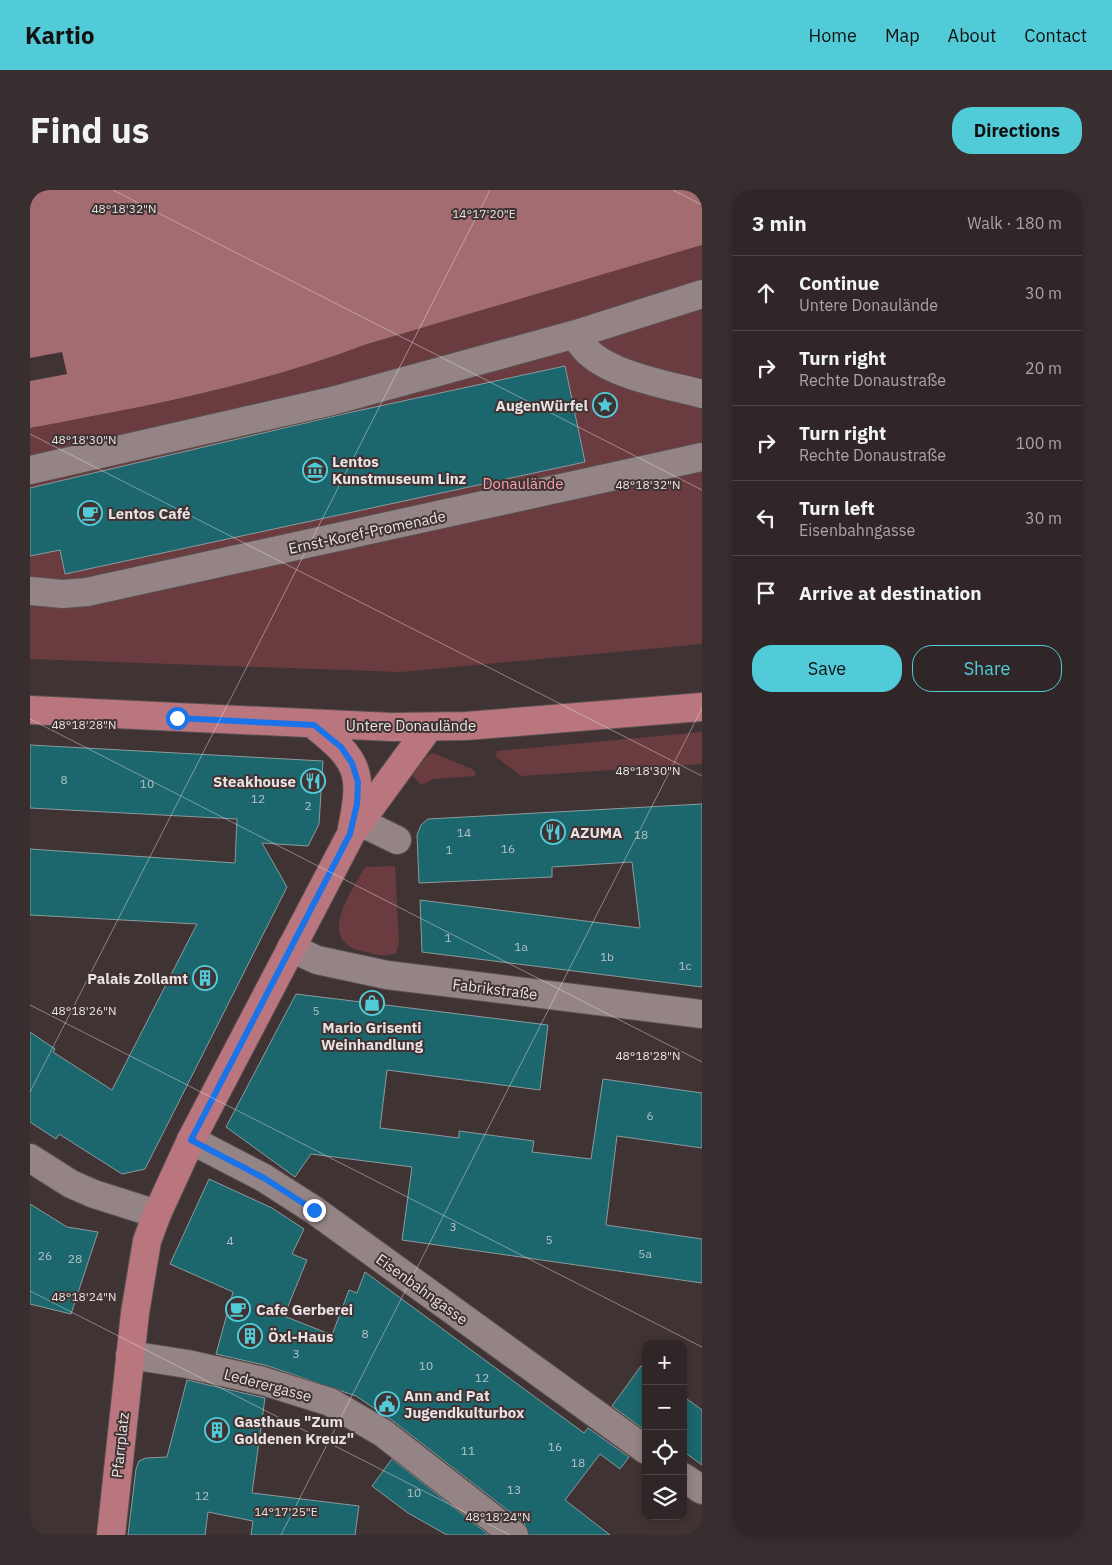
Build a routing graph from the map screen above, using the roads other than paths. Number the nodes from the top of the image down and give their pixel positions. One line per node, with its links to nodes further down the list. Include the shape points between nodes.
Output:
1 (702, 294): 2 (street)
2 (576, 334): 3 (street, via 584,349 612,367); 5 (street, via 332,401)
3 (702, 394)
4 (702, 457): 6 (street, Ernst-Koref-Promenade, via 87,592)
5 (30, 470)
6 (30, 591)
7 (702, 707): 10 (main road, Untere Donaulände)
8 (30, 710): 9 (main road, Untere Donaulände)
9 (314, 725): 10 (main road, Untere Donaulände); 11 (main road, via 341,747 352,763 358,782)
10 (429, 727): 11 (main road)
11 (355, 828): 12 (street); 13 (main road, Pfarrplatz)
12 (397, 840)
13 (291, 948): 14 (street, Fabrikstraße, via 317,960 386,975); 15 (main road, Pfarrplatz)
14 (702, 1014)
15 (191, 1140): 17 (main road, Pfarrplatz); 19 (street, Eisenbahngasse, via 264,1178 314,1210)
16 (30, 1158): 17 (street, via 86,1191)
17 (157, 1214): 18 (main road, Pfarrplatz, via 141,1268)
18 (130, 1355): 22 (main road, Pfarrplatz); 23 (street, Lederergasse, via 263,1381 330,1402 382,1433)
19 (642, 1447)
20 (687, 1480): 21 (street)
21 (702, 1490)
22 (111, 1535)
23 (514, 1535)

